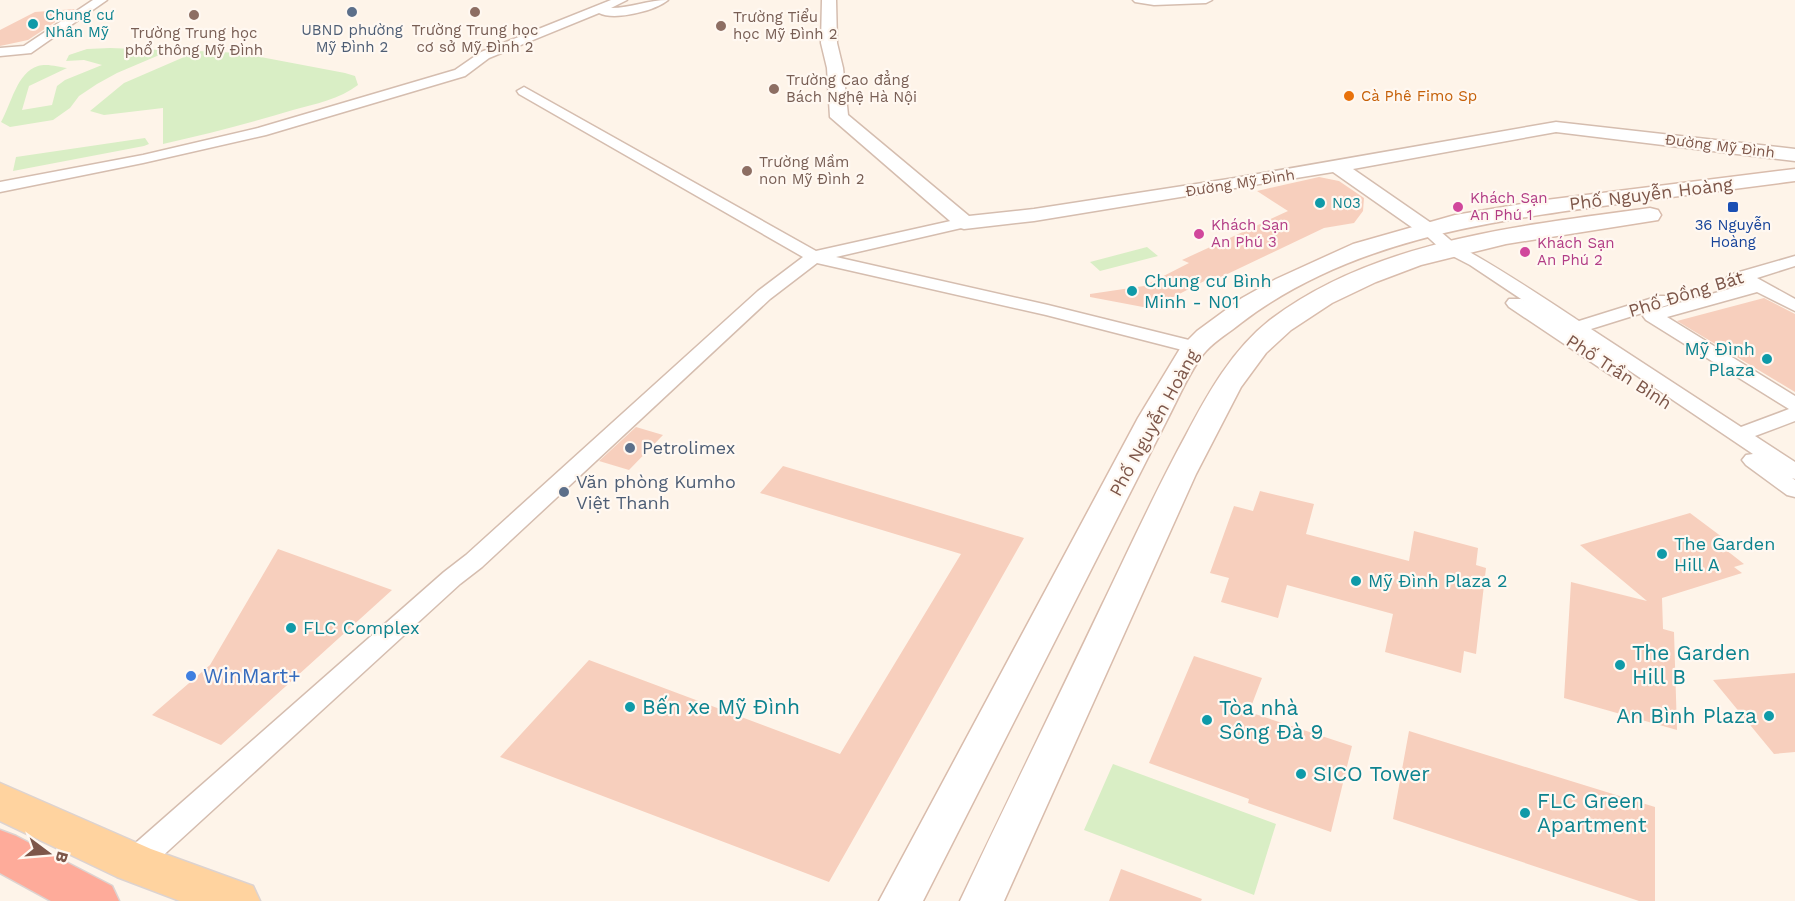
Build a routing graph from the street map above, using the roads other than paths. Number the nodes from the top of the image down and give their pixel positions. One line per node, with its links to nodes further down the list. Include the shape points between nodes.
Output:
1 (101, 0): 8 (street, via 27,50)
2 (621, 0): 7 (street)
3 (662, 0): 7 (street, via 632,11)
4 (829, 0): 15 (street, via 829,43 839,117)
5 (1139, 0): 6 (street)
6 (1206, 0)
7 (594, 12): 13 (street, via 485,55 460,73 380,98 261,132)
8 (0, 52)
9 (524, 91): 17 (street)
10 (1795, 155): 11 (street, Đường Mỹ Đình, via 1556,127)
11 (1338, 166): 15 (street, Đường Mỹ Đình); 16 (street, Phố Trần Bình)
12 (1795, 175): 16 (main road, Phố Nguyễn Hoàng, via 1455,222)
13 (0, 187)
14 (1795, 193): 16 (main road, Phố Nguyễn Hoàng, via 1479,241)
15 (964, 223): 17 (street)
16 (1438, 238): 21 (street, Phố Trần Bình); 22 (main road, Phố Nguyễn Hoàng, via 1361,249 1251,303); 27 (street, Phố Trần Bình, via 1459,265); 34 (main road, Phố Nguyễn Hoàng, via 1282,324 1254,348 1232,377 1176,480)
17 (814, 257): 22 (street); 30 (street, via 764,295 483,553)
18 (1795, 261): 19 (street, Phố Đồng Bát)
19 (1750, 281): 20 (street); 21 (street, Phố Đồng Bát); 23 (street, via 1652,316)
20 (1795, 306)
21 (1577, 327): 25 (street, Phố Trần Bình)
22 (1194, 347): 33 (main road, Phố Nguyễn Hoàng, via 1153,418)
23 (1795, 405)
24 (1795, 414): 25 (street)
25 (1740, 435): 26 (street, Phố Trần Bình)
26 (1792, 468)
27 (1795, 490)
28 (0, 801): 30 (main road)
29 (0, 850): 31 (highway)
30 (134, 863): 32 (main road)
31 (95, 901)
32 (236, 901)
33 (901, 901)
34 (981, 901)

